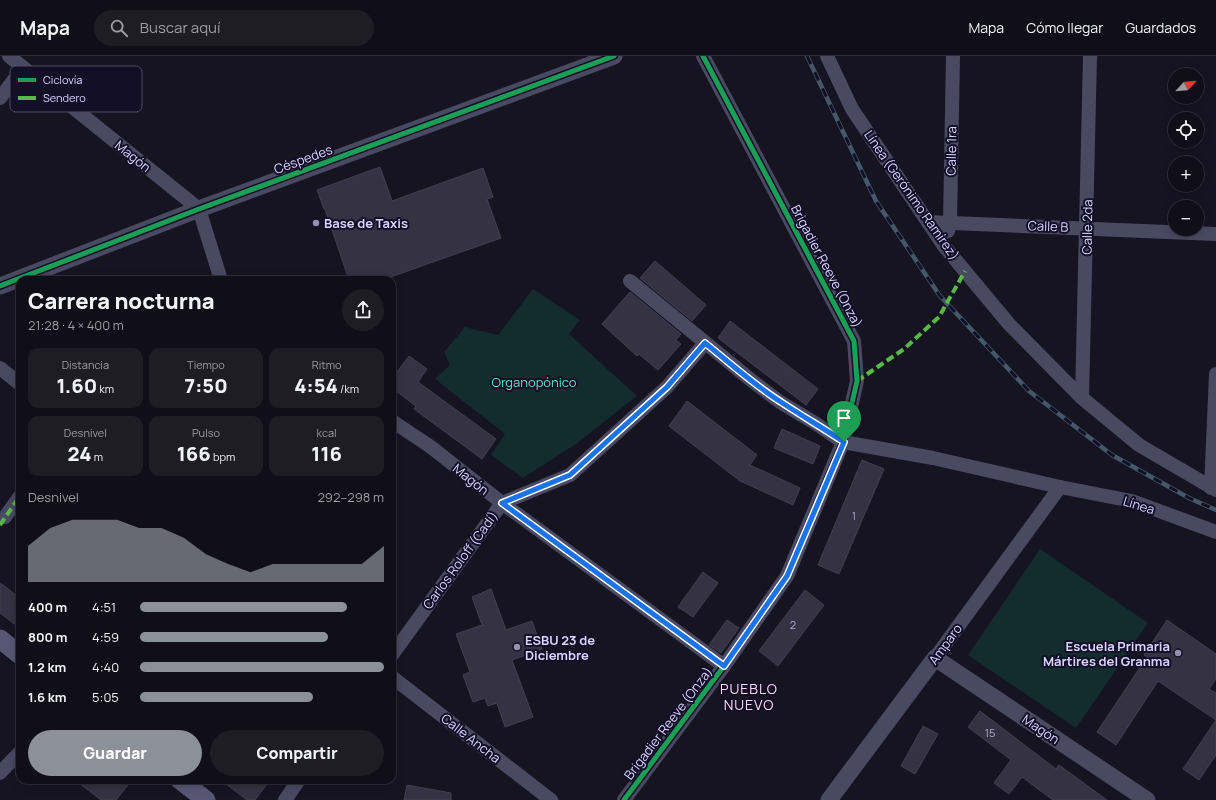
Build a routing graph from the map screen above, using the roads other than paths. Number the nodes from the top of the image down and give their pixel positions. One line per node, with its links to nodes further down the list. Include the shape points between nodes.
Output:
1 (8, 56): 8 (street, Magón)
2 (614, 56): 7 (street, Céspedes)
3 (703, 56): 30 (street, Brigadier Reeve (Onza), via 854,340 857,381)
4 (827, 56): 13 (street, Línea (Gerónimo Ramírez), via 852,108)
5 (953, 56): 14 (street, Calle 1ra)
6 (1090, 56): 15 (street, Calle 2da)
7 (585, 61): 12 (street, Céspedes)
8 (20, 66)
9 (10, 85): 10 (street)
10 (0, 98)
11 (78, 112): 12 (street, Magón)
12 (199, 209): 18 (street, Céspedes); 19 (street)
13 (928, 222): 14 (street, Calle B); 17 (street, Línea (Gerónimo Ramírez))
14 (950, 224): 15 (street, Calle B); 17 (street, Calle 1ra)
15 (1087, 227): 16 (street, Calle B); 27 (street, Calle 2da)
16 (1216, 234)
17 (944, 246): 27 (street, Línea (Gerónimo Ramírez), via 1009,324)
18 (26, 276)
19 (220, 276)
20 (16, 280): 22 (street, Céspedes)
21 (630, 282): 23 (street)
22 (0, 286)
23 (705, 343): 30 (street, via 780,402); 34 (street, Carlos Roloff (Cadí), via 667,387 570,475)
24 (0, 368): 26 (street)
25 (1216, 374): 29 (street)
26 (16, 381)
27 (1082, 398): 32 (street, Línea (Gerónimo Ramírez), via 1139,445)
28 (396, 424): 34 (street, Magón, via 431,447)
29 (1215, 424): 32 (street)
30 (844, 442): 31 (street, Línea, via 933,458); 41 (street, Brigadier Reeve (Onza), via 787,576)
31 (1060, 487): 36 (street, Línea, via 1132,501); 40 (street, Amparo)
32 (1214, 489)
33 (16, 502): 35 (street)
34 (502, 503): 38 (street, Carlos Roloff (Cadí)); 41 (street, Magón)
35 (5, 518)
36 (1216, 532)
37 (0, 639): 39 (main road)
38 (396, 649)
39 (16, 652)
40 (935, 658): 51 (street, Amparo); 52 (street, Magón)
41 (724, 666): 50 (street, Brigadier Reeve (Onza))
42 (396, 680): 49 (street, Calle Ancha)
43 (16, 756): 44 (street)
44 (0, 773)
45 (185, 784): 47 (main road)
46 (296, 784): 48 (street)
47 (206, 800)
48 (285, 800)
49 (550, 800)
50 (624, 800)
51 (829, 800)
52 (1147, 800)

